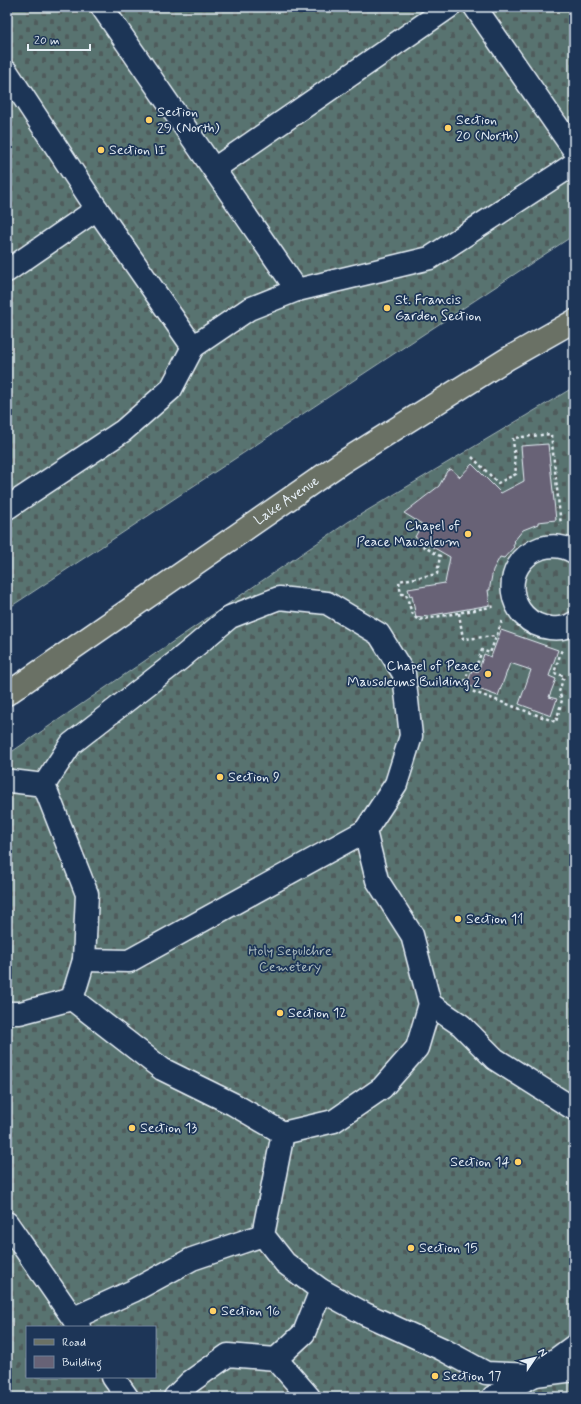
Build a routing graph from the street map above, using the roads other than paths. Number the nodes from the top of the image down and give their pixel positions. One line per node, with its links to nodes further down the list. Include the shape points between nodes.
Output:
1 (102, 7): 7 (lane)
2 (449, 7): 7 (lane)
3 (475, 7): 5 (lane)
4 (7, 72): 8 (lane)
5 (574, 150)
6 (574, 164): 10 (lane, via 430,258)
7 (214, 169): 10 (lane)
8 (97, 209): 9 (lane); 12 (lane)
9 (7, 271)
10 (297, 290): 12 (lane, via 249,309)
11 (574, 321): 16 (main road, Lake Avenue, via 507,359 341,464)
12 (194, 347): 13 (lane, via 171,389 123,431)
13 (7, 508)
14 (574, 552): 15 (lane, via 561,547 547,547 534,551 523,560 515,572 512,585 514,599 520,612 530,621 542,628 556,629)
15 (574, 623)
16 (7, 694)
17 (7, 782): 18 (lane)
18 (44, 786): 19 (lane, via 71,744 230,617 279,598 327,603 379,634 404,674 411,736 396,784); 20 (lane, via 87,894)
19 (365, 831): 20 (lane, via 128,961); 22 (lane, via 377,880 412,935)
20 (84, 960): 21 (lane)
21 (72, 999): 23 (lane, via 20,1013); 25 (lane, via 162,1069)
22 (430, 1004): 24 (lane, via 461,1025 495,1059); 25 (lane, via 417,1048 382,1088 334,1121)
23 (7, 1013)
24 (574, 1109)
25 (284, 1133): 27 (lane)
26 (7, 1223): 29 (lane)
27 (263, 1235): 28 (lane, via 285,1263); 29 (lane, via 192,1259)
28 (320, 1290): 31 (lane, via 304,1332); 33 (lane, via 486,1373)
29 (76, 1323)
30 (574, 1346): 33 (lane)
31 (276, 1359): 36 (lane, via 228,1355 190,1382); 37 (lane)
32 (574, 1370): 33 (lane)
33 (535, 1375): 38 (lane)
34 (114, 1378): 35 (lane)
35 (126, 1397)
36 (175, 1397)
37 (309, 1397)
38 (493, 1397)

